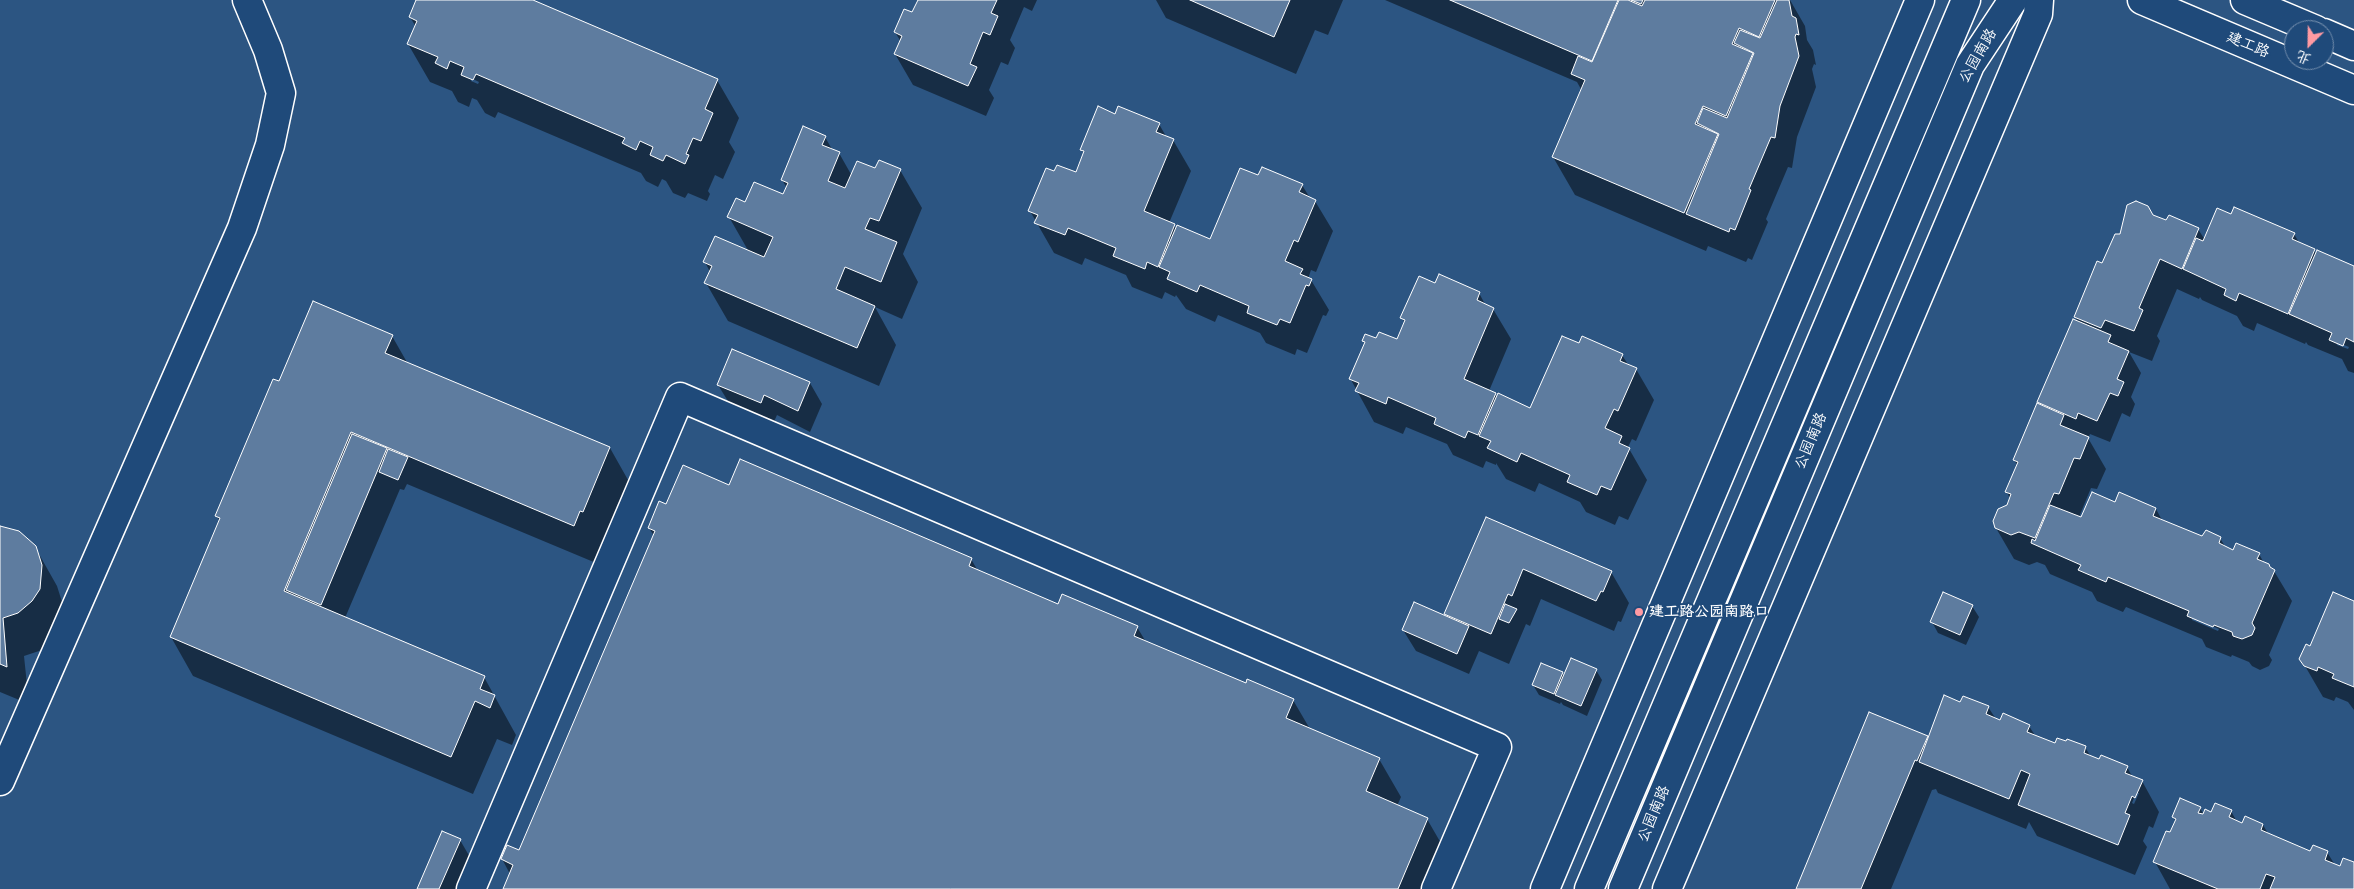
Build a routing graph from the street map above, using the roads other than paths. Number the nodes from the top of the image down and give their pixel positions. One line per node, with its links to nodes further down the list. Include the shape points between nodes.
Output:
1 (247, 0): 12 (main road, via 268,50 281,93 270,145 242,228)
2 (1920, 0): 15 (main road)
3 (1966, 0): 16 (main road, 公园南路)
4 (2013, 0): 17 (main road, 公园南路, via 1970,65)
5 (2039, 0): 18 (main road, via 2038,14)
6 (2142, 0): 11 (main road, 建工路)
7 (2245, 0): 8 (main road)
8 (2292, 20)
9 (2334, 37): 10 (main road)
10 (2354, 46)
11 (2354, 90)
12 (0, 781)
13 (471, 889): 14 (main road, via 680,397 1497,747)
14 (1436, 889)
15 (1545, 889)
16 (1588, 889)
17 (1623, 889)
18 (1667, 889)

